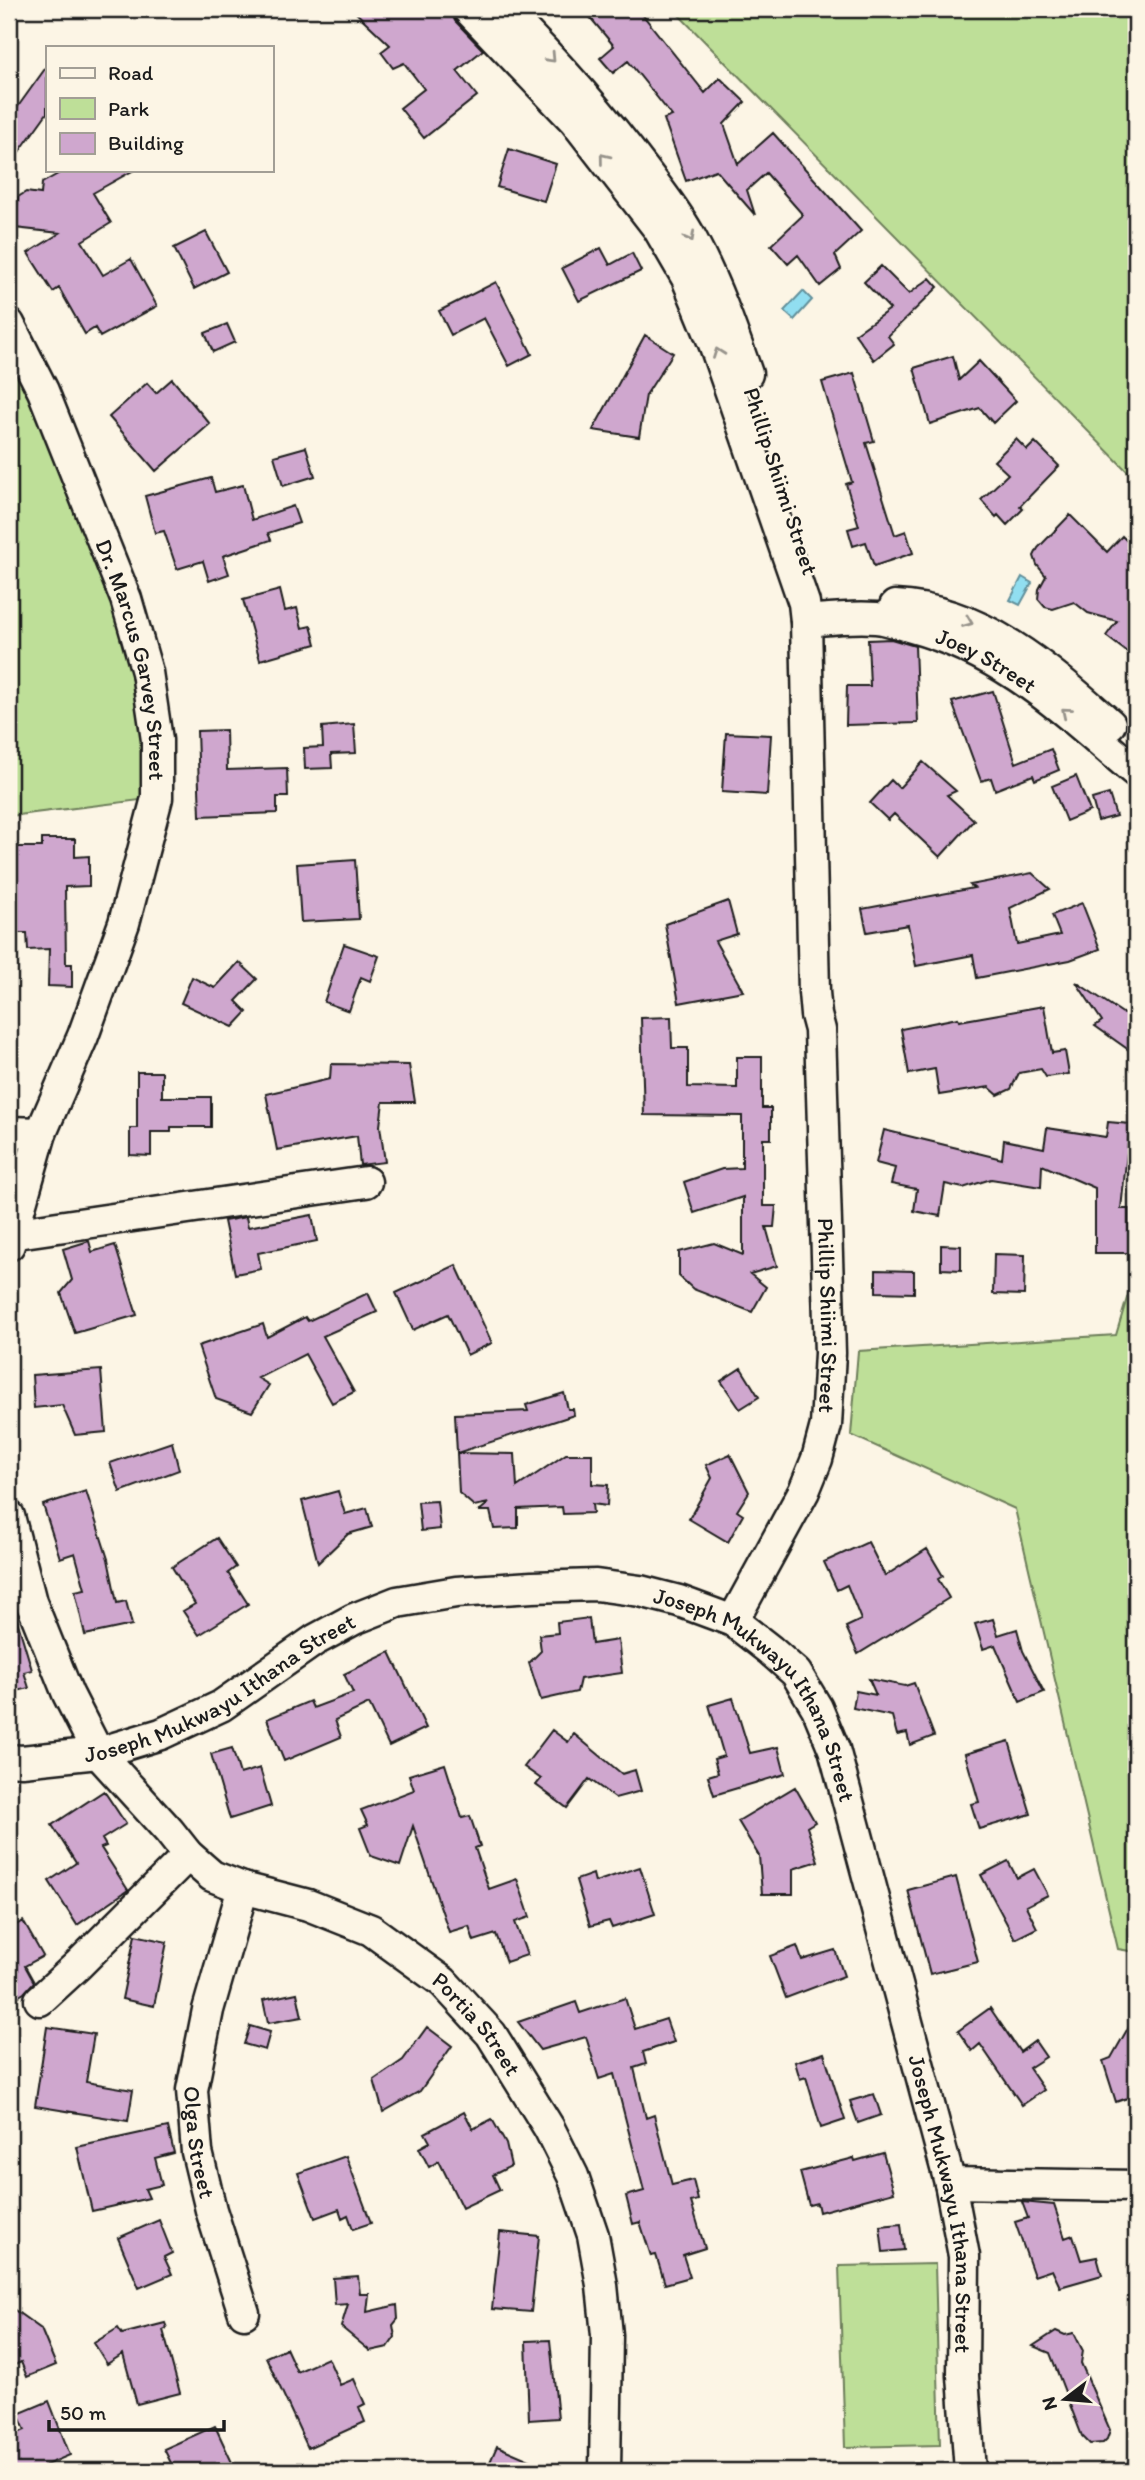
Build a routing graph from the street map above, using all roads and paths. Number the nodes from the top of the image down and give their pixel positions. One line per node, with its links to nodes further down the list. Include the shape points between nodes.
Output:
1 (468, 9): 4 (street, Phillip Shiimi Street, one-way to 1, via 687,278 658,228 575,121)
2 (503, 9): 4 (street, Phillip Shiimi Street, one-way to 4, via 617,134 693,241 727,315 801,533)
3 (9, 324): 8 (street, Dr. Marcus Garvey Street, via 48,404 126,599 147,671 158,740 157,799 124,923)
4 (813, 611): 5 (street, Joey Street, one-way to 5, via 900,606 943,613 990,631 1078,695); 6 (street, Joey Street, one-way to 4, via 1013,671 981,653 935,633 878,618); 12 (street, Phillip Shiimi Street, via 830,992 820,1030 830,1353 826,1425 804,1491)
5 (1136, 747)
6 (1136, 772)
7 (9, 1132): 8 (street)
8 (41, 1133): 10 (street, Dr. Marcus Garvey Street)
9 (366, 1182): 10 (street)
10 (10, 1239)
11 (9, 1516): 13 (street, via 31,1602 68,1694)
12 (733, 1621): 13 (street, Joseph Mukwayu Ithana Street, via 640,1591 596,1586 456,1592 397,1602 315,1640 221,1706 161,1734); 18 (street, Joseph Mukwayu Ithana Street, via 796,1673 834,1749)
13 (99, 1753): 14 (street, Joseph Mukwayu Ithana Street); 15 (street, Portia Street)
14 (9, 1760)
15 (188, 1855): 16 (street, Portia Street, via 212,1876); 17 (street)
16 (243, 1888): 20 (street, Olga Street, via 208,2010 192,2090 197,2152); 21 (street, Portia Street, via 308,1905 371,1930 443,1982 491,2034 549,2128 573,2176 593,2235 607,2335)
17 (40, 2000)
18 (950, 2183): 19 (street); 22 (street, Joseph Mukwayu Ithana Street, via 964,2256 963,2376)
19 (1136, 2186)
20 (244, 2314)
21 (606, 2471)
22 (970, 2471)

